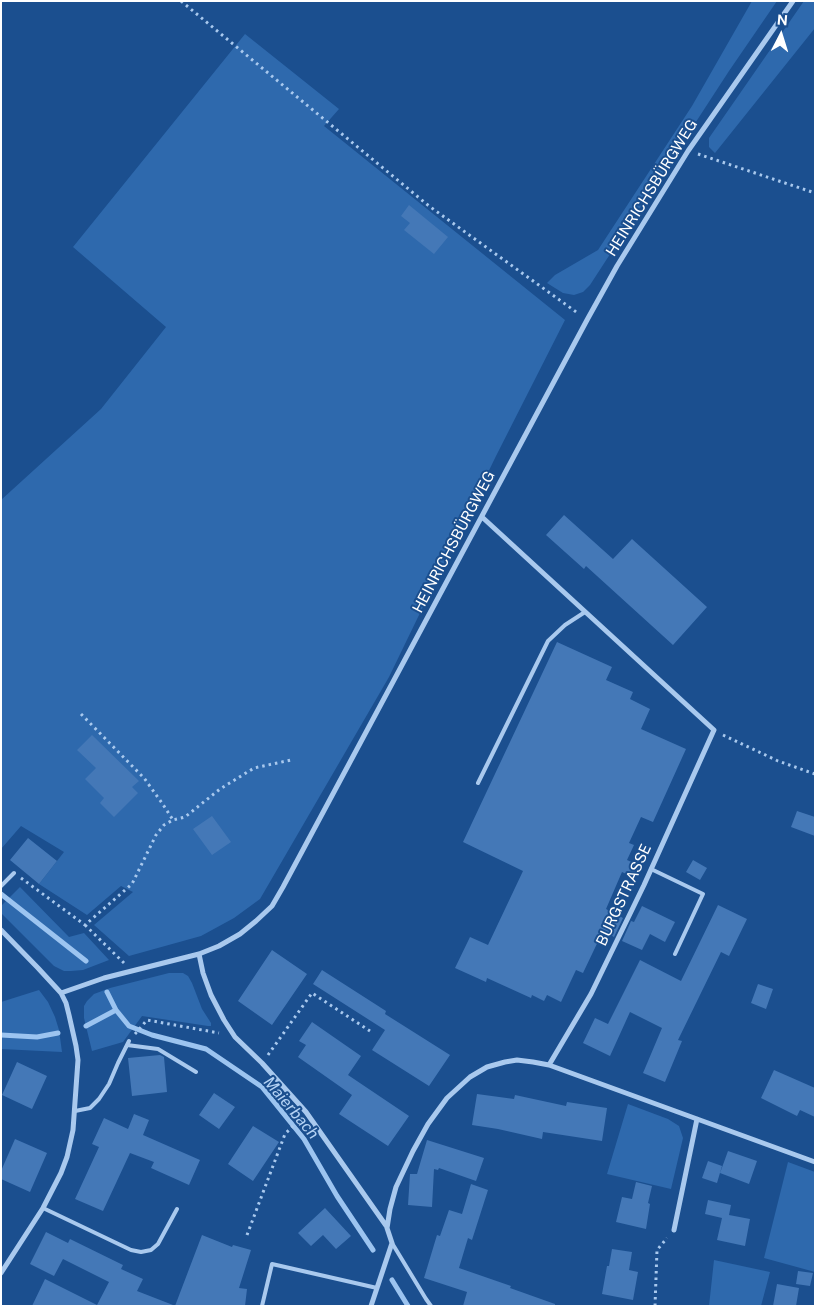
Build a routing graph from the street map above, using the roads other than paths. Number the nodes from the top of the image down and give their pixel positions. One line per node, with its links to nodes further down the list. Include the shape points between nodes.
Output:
1 (794, 1): 2 (street, HEINRICHSBÜRGWEG, via 688,151 617,266)
2 (482, 517): 3 (street); 9 (street, HEINRICHSBÜRGWEG, via 272,906 240,934)
3 (585, 612): 4 (lane, via 548,641); 5 (street, BURGSTRASSE, via 714,730)
4 (478, 783)
5 (651, 869): 10 (lane, via 703,894); 12 (street, BURGSTRASSE, via 591,994)
6 (14, 873): 7 (lane)
7 (1, 886)
8 (1, 930): 11 (street)
9 (199, 954): 11 (street, HEINRICHSBÜRGWEG, via 104,978); 19 (street, via 211,995 235,1037 306,1112)
10 (675, 954)
11 (61, 993): 14 (street, via 76,1046)
12 (549, 1065): 15 (street); 19 (street, via 517,1060 487,1067 470,1077 447,1098 428,1124 396,1187)
13 (196, 1072): 14 (lane, via 158,1049 128,1043 99,1099 90,1108)
14 (75, 1111): 17 (street, via 67,1157)
15 (697, 1118): 16 (street); 20 (street)
16 (815, 1162)
17 (43, 1208): 18 (lane, via 140,1252 151,1250 158,1244); 22 (street)
18 (177, 1209)
19 (387, 1228): 21 (street)
20 (674, 1230)
21 (392, 1243): 23 (street); 26 (lane)
22 (1, 1273)
23 (378, 1288): 24 (lane, via 272,1264); 25 (street)
24 (262, 1306)
25 (371, 1306)
26 (431, 1306)

